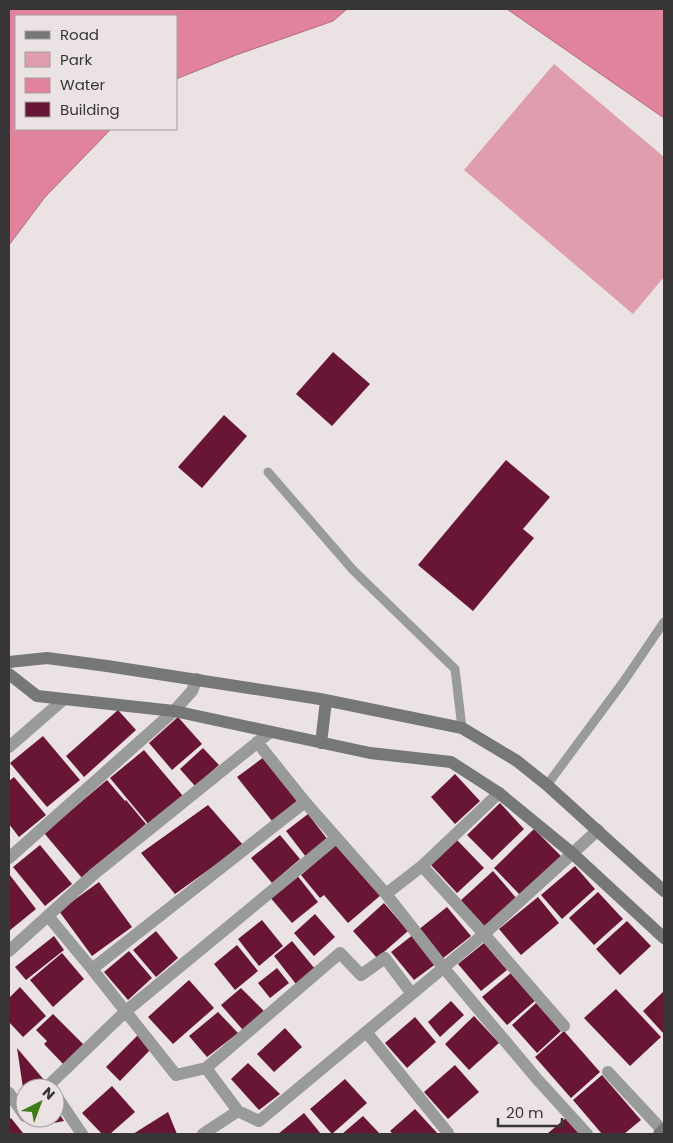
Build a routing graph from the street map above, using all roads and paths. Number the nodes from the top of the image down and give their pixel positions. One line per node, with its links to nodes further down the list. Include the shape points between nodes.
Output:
1 (268, 472): 9 (lane, via 353,570 454,670)
2 (664, 622): 14 (lane)
3 (9, 662): 5 (street, via 47,658)
4 (9, 674): 6 (street, via 38,696)
5 (197, 679): 7 (street); 8 (street, via 192,691)
6 (64, 700): 8 (street); 13 (street)
7 (326, 701): 9 (street); 12 (street)
8 (174, 711): 10 (street); 20 (street)
9 (462, 728): 14 (street, via 517,761)
10 (269, 733): 11 (street); 12 (street)
11 (257, 742): 16 (street); 24 (street, via 94,874)
12 (322, 743): 15 (street, via 370,753 451,762)
13 (9, 747)
14 (546, 785): 17 (street)
15 (499, 793): 19 (street); 21 (street)
16 (306, 802): 18 (street); 29 (street)
17 (598, 830): 19 (street); 22 (street)
18 (336, 838): 23 (street); 31 (street)
19 (572, 853): 25 (street); 26 (street)
20 (9, 858)
21 (422, 866): 23 (street); 25 (street)
22 (664, 891)
23 (386, 894): 28 (street)
24 (48, 916): 27 (street); 29 (street)
25 (484, 934): 28 (street); 32 (street)
26 (664, 938)
27 (9, 951)
28 (443, 967): 30 (street); 43 (street)
29 (92, 969): 31 (street)
30 (412, 994): 33 (street); 34 (street, via 384,958 360,976 340,953)
31 (126, 1011): 34 (street, via 176,1075); 36 (street)
32 (564, 1026)
33 (366, 1033): 38 (street, via 259,1120); 42 (street)
34 (206, 1068): 38 (street)
35 (608, 1072): 39 (street)
36 (57, 1078)
37 (65, 1109): 41 (street)
38 (238, 1111): 40 (street)
39 (662, 1131)
40 (208, 1133)
41 (82, 1134)
42 (452, 1134)
43 (587, 1134)

